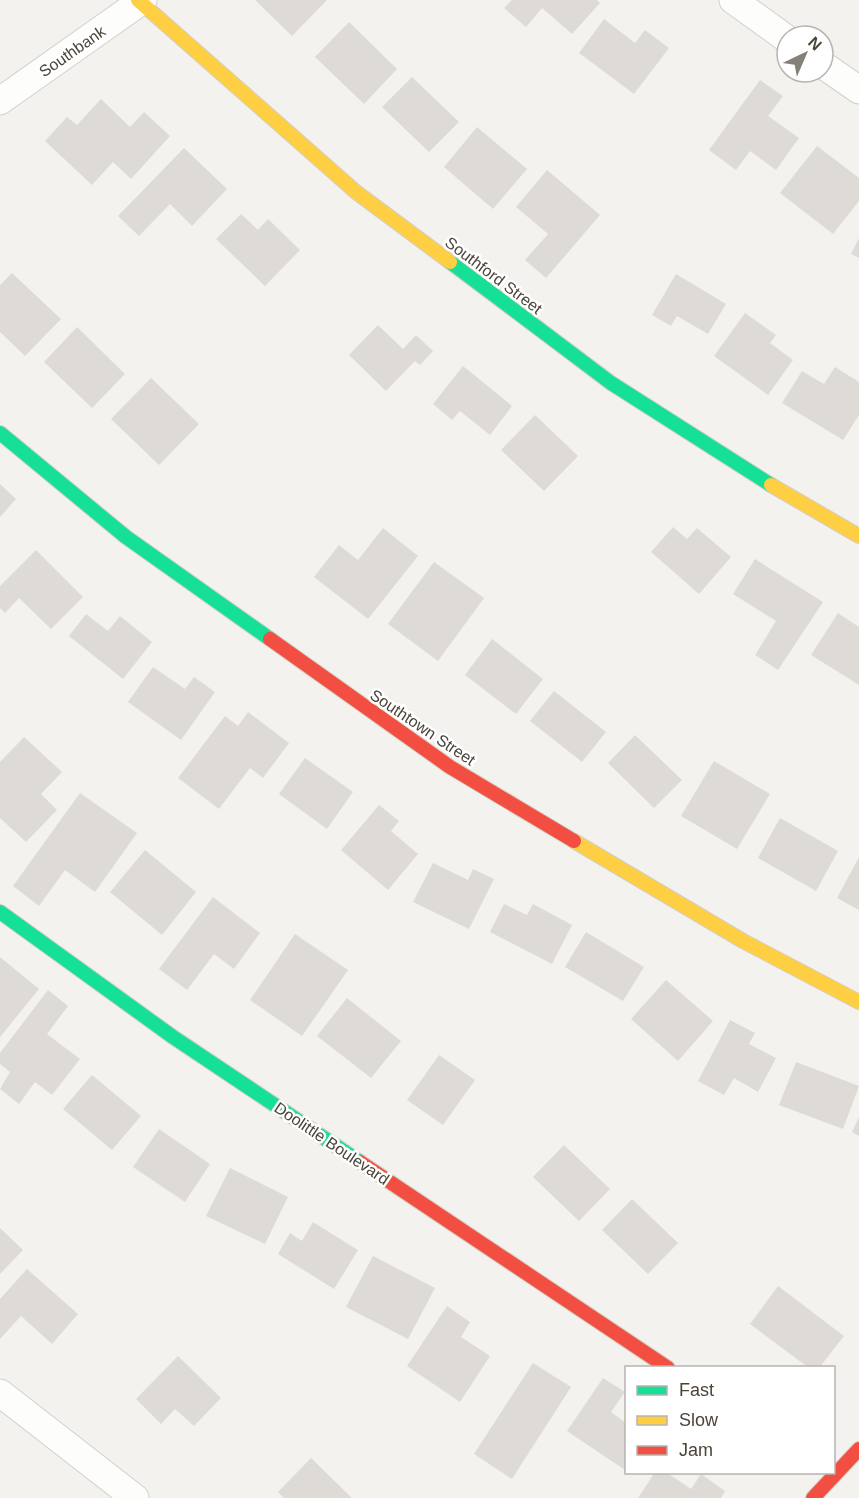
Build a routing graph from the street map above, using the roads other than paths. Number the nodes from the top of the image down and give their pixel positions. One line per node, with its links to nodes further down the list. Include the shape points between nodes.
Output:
1 (733, 0): 3 (street)
2 (140, 1): 6 (street, Southbank); 8 (street, Southford Street, via 356,192 611,383 752,474)
3 (775, 30)
4 (835, 73): 5 (street)
5 (859, 90)
6 (0, 101)
7 (0, 433): 10 (street, Southtown Street, via 126,537 450,767 743,941)
8 (859, 536)
9 (0, 912): 11 (street, Doolittle Boulevard, via 173,1036)
10 (859, 1002)
11 (665, 1366)
12 (0, 1393): 16 (street)
13 (859, 1449): 14 (street)
14 (835, 1469)
15 (828, 1475): 17 (street)
16 (135, 1498)
17 (813, 1498)

